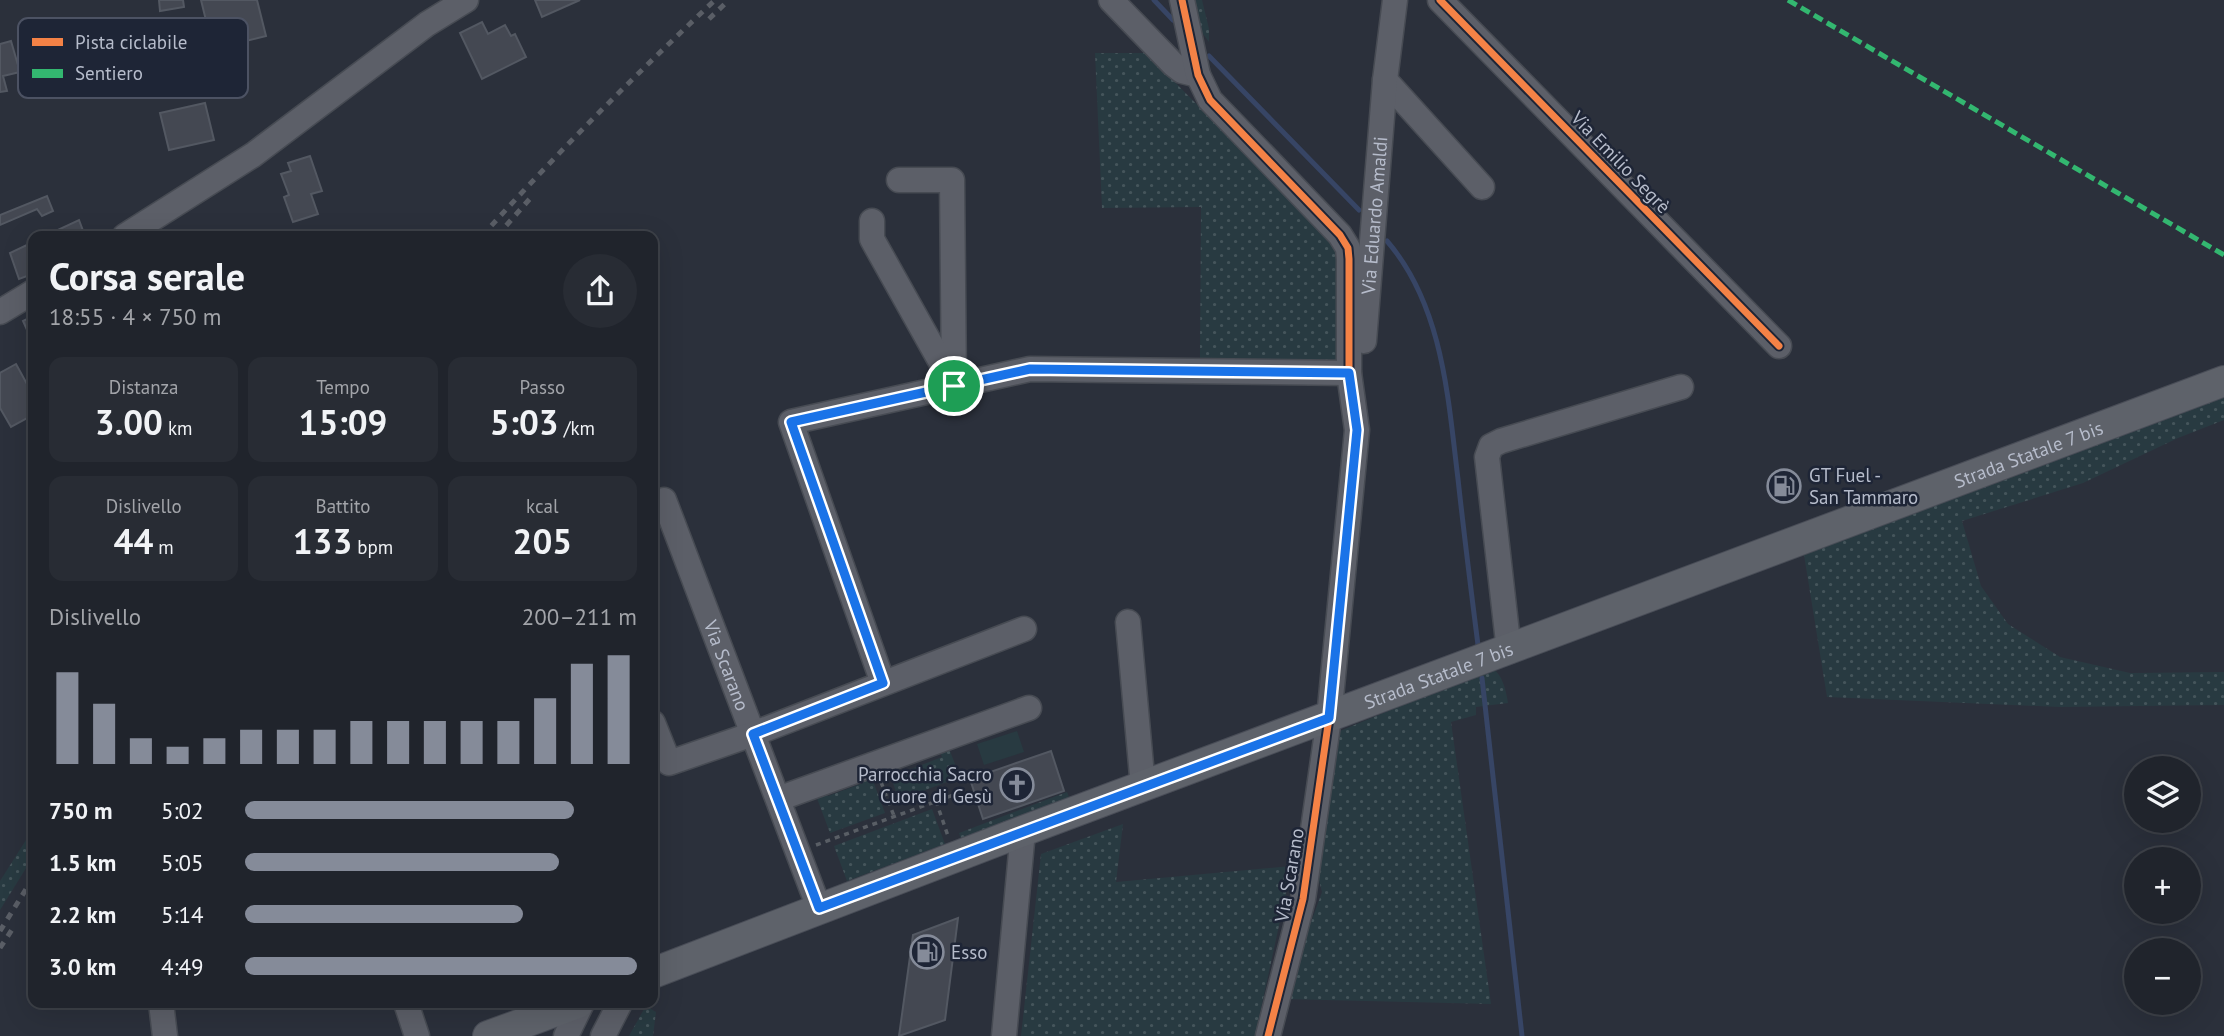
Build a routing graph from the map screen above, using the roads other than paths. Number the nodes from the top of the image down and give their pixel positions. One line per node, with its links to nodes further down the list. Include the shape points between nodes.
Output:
1 (466, 0): 11 (street, via 427,24 253,155)
2 (1111, 0): 6 (street, via 1173,64)
3 (1182, 0): 6 (street)
4 (1395, 0): 7 (street, Via Eduardo Amaldi)
5 (1440, 0): 14 (street, Via Emilio Segrè)
6 (1199, 75): 15 (street, via 1221,113 1348,248)
7 (1385, 80): 9 (street); 19 (street, Via Eduardo Amaldi)
8 (899, 180): 17 (street, via 951,180)
9 (1482, 187)
10 (872, 221): 17 (street, via 872,239)
11 (133, 231)
12 (28, 295): 13 (street)
13 (0, 312)
14 (1779, 346)
15 (1349, 373): 17 (street, via 1030,369); 19 (street)
16 (2224, 381): 23 (main road, Strada Statale 7 bis)
17 (954, 386): 24 (street, via 791,422)
18 (1681, 387): 23 (street, via 1491,446 1488,457)
19 (1357, 430): 26 (street, Via Scarano)
20 (664, 500): 27 (street, Via Scarano)
21 (1128, 622): 29 (street)
22 (1024, 629): 24 (street)
23 (1509, 651): 26 (main road, Strada Statale 7 bis)
24 (883, 683): 27 (street)
25 (1029, 708): 30 (street)
26 (1329, 718): 29 (main road, Strada Statale 7 bis); 45 (street, Via Scarano, via 1303,899)
27 (753, 734): 28 (street, via 669,763); 30 (street, Via Scarano)
28 (658, 736)
29 (1143, 787): 31 (main road, Strada Statale 7 bis)
30 (778, 799): 32 (street, Via Scarano)
31 (1023, 831): 32 (main road, Strada Statale 7 bis); 44 (street)
32 (819, 908): 33 (main road, Strada Statale 7 bis)
33 (658, 971)
34 (162, 1008): 39 (street)
35 (408, 1008): 40 (street)
36 (566, 1008): 41 (main road)
37 (578, 1008): 42 (street)
38 (618, 1008): 43 (street)
39 (165, 1036)
40 (417, 1036)
41 (488, 1036)
42 (566, 1036)
43 (603, 1036)
44 (1004, 1036)
45 (1268, 1036)

